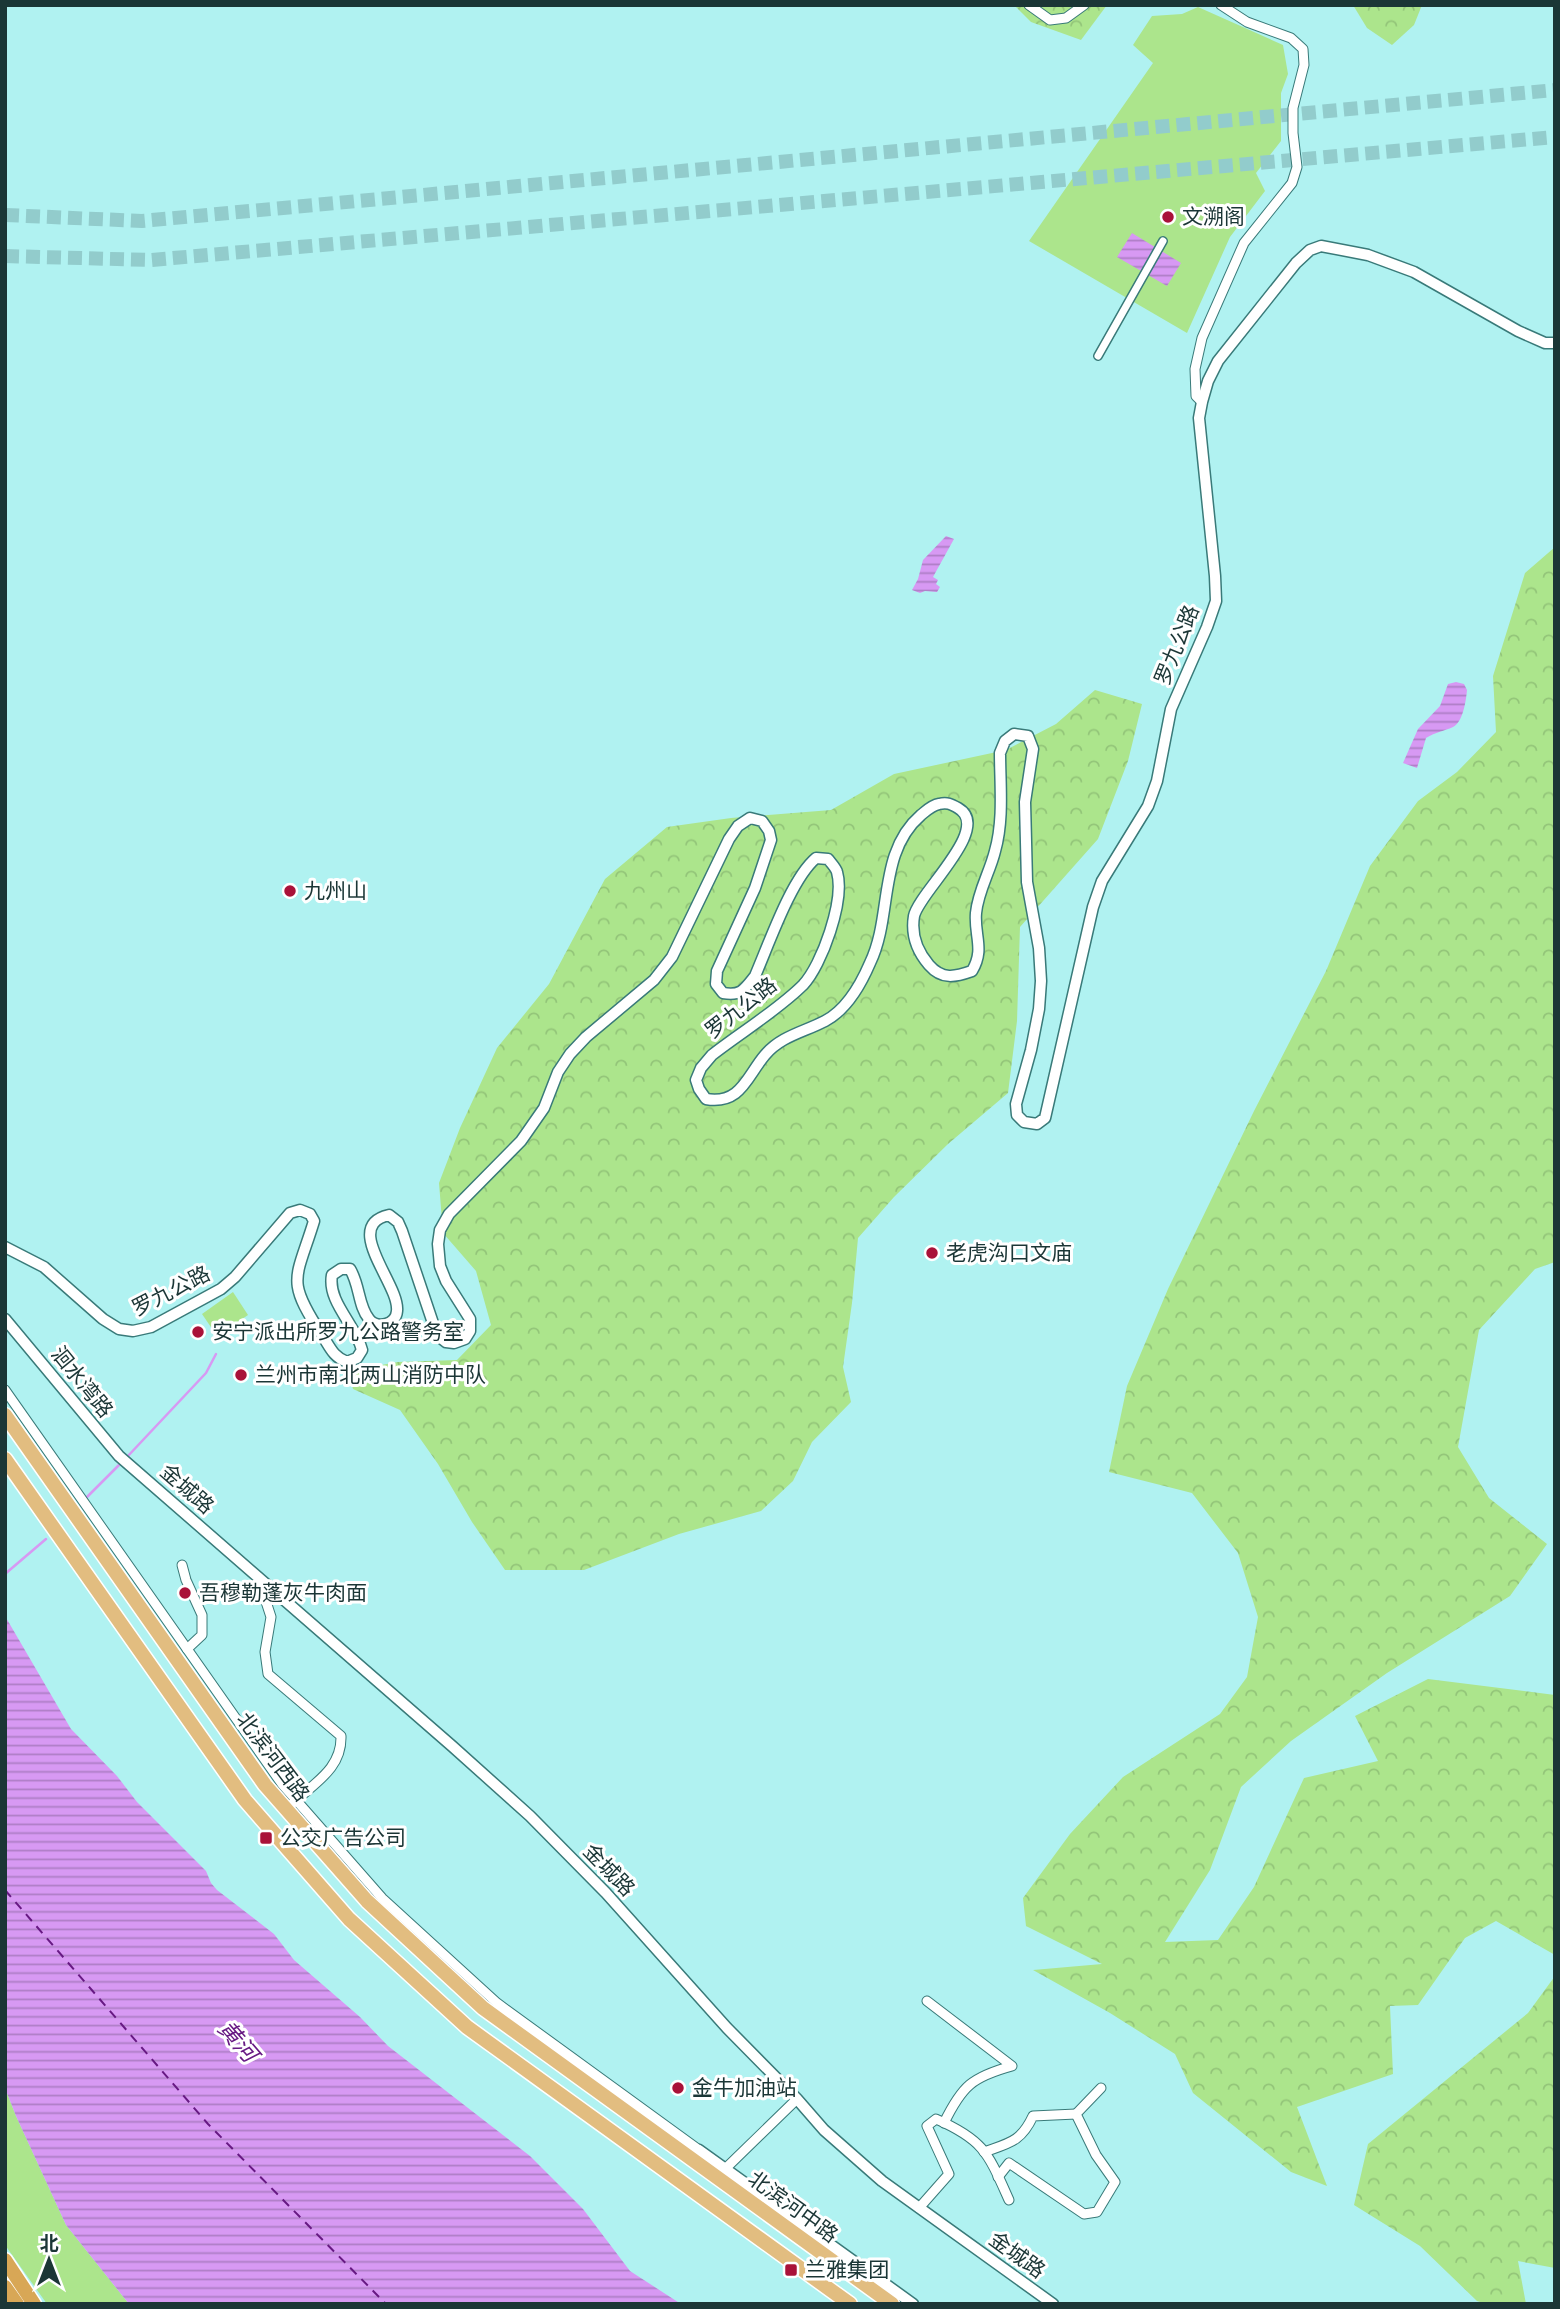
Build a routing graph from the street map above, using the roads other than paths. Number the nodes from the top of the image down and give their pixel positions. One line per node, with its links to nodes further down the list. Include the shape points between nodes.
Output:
1 (1029, 5): 2 (street, via 1050,20 1066,18)
2 (1084, 5)
3 (1221, 5): 7 (street, via 1247,22 1291,38 1303,49 1304,65 1293,108 1297,167 1292,183 1244,243 1202,338 1195,369 1196,397)
4 (1162, 243): 6 (street)
5 (1555, 343): 7 (street, 罗九公路, via 1518,331 1415,272 1368,255 1321,246 1296,263 1218,361)
6 (1098, 356)
7 (1202, 402): 8 (street, 罗九公路, via 1199,418 1216,601 1171,709 1148,806 1096,898 1045,1118 1037,1124 1024,1122 1017,1115 1016,1104 1039,1009 1041,981 1024,835 1033,749 1028,736 1014,734 1000,753 999,832 979,895 979,959 972,971 943,976 920,954 913,934 919,906 967,835 963,810 948,802 935,804 907,830 897,850 876,949 853,993 826,1021 779,1042 741,1088 718,1101 706,1098 699,1089 696,1080 701,1068 804,984 825,946 839,885 837,870 828,859 816,858 806,866 755,976 734,995 723,993 716,985 717,971 755,888 771,840 762,821 750,818 738,825 672,957 654,980 570,1054 527,1133 449,1214 440,1230 440,1266 470,1320 465,1339 446,1342 437,1335 402,1231 389,1215 370,1227 370,1240 395,1299 394,1320 376,1325 368,1319 350,1269 332,1275 330,1286 362,1350 347,1362 337,1358 297,1290 296,1276 314,1221 300,1210 290,1213 221,1289 133,1331 103,1320 44,1267)
8 (5, 1247)
9 (5, 1319): 13 (street, 洄水湾路)
10 (5, 1390): 16 (street)
11 (5, 1415): 17 (main road, 北滨河西路, via 265,1785)
12 (5, 1459): 33 (main road, via 245,1800 349,1919 467,2027)
13 (131, 1466): 15 (street, 金城路)
14 (182, 1565): 16 (street, via 202,1615 202,1635)
15 (258, 1577): 17 (street, via 271,1617 265,1651 268,1674 341,1736 335,1764); 20 (street, 金城路, via 530,1816)
16 (187, 1649): 17 (street, via 282,1784)
17 (291, 1805): 24 (main road, 北滨河西路, via 366,1901 483,2008)
18 (928, 2001): 22 (street, via 1012,2066 974,2080 956,2097)
19 (1101, 2088): 21 (street)
20 (797, 2099): 25 (street); 28 (street, 金城路, via 863,2165)
21 (1076, 2114): 23 (street, via 1033,2116 1015,2141); 26 (street, via 1115,2182 1097,2212 1084,2214 1009,2163)
22 (944, 2123): 23 (street, via 978,2142); 28 (street, via 936,2119 927,2126 949,2174)
23 (985, 2152): 26 (street)
24 (709, 2165): 25 (street); 34 (main road, 北滨河中路)
25 (725, 2169): 35 (street)
26 (998, 2177): 27 (street)
27 (1009, 2200)
28 (919, 2208): 36 (street, 金城路)
29 (5, 2260): 32 (highway)
30 (5, 2287): 31 (highway)
31 (17, 2304)
32 (34, 2304)
33 (849, 2304)
34 (892, 2304)
35 (913, 2304)
36 (1053, 2304)

